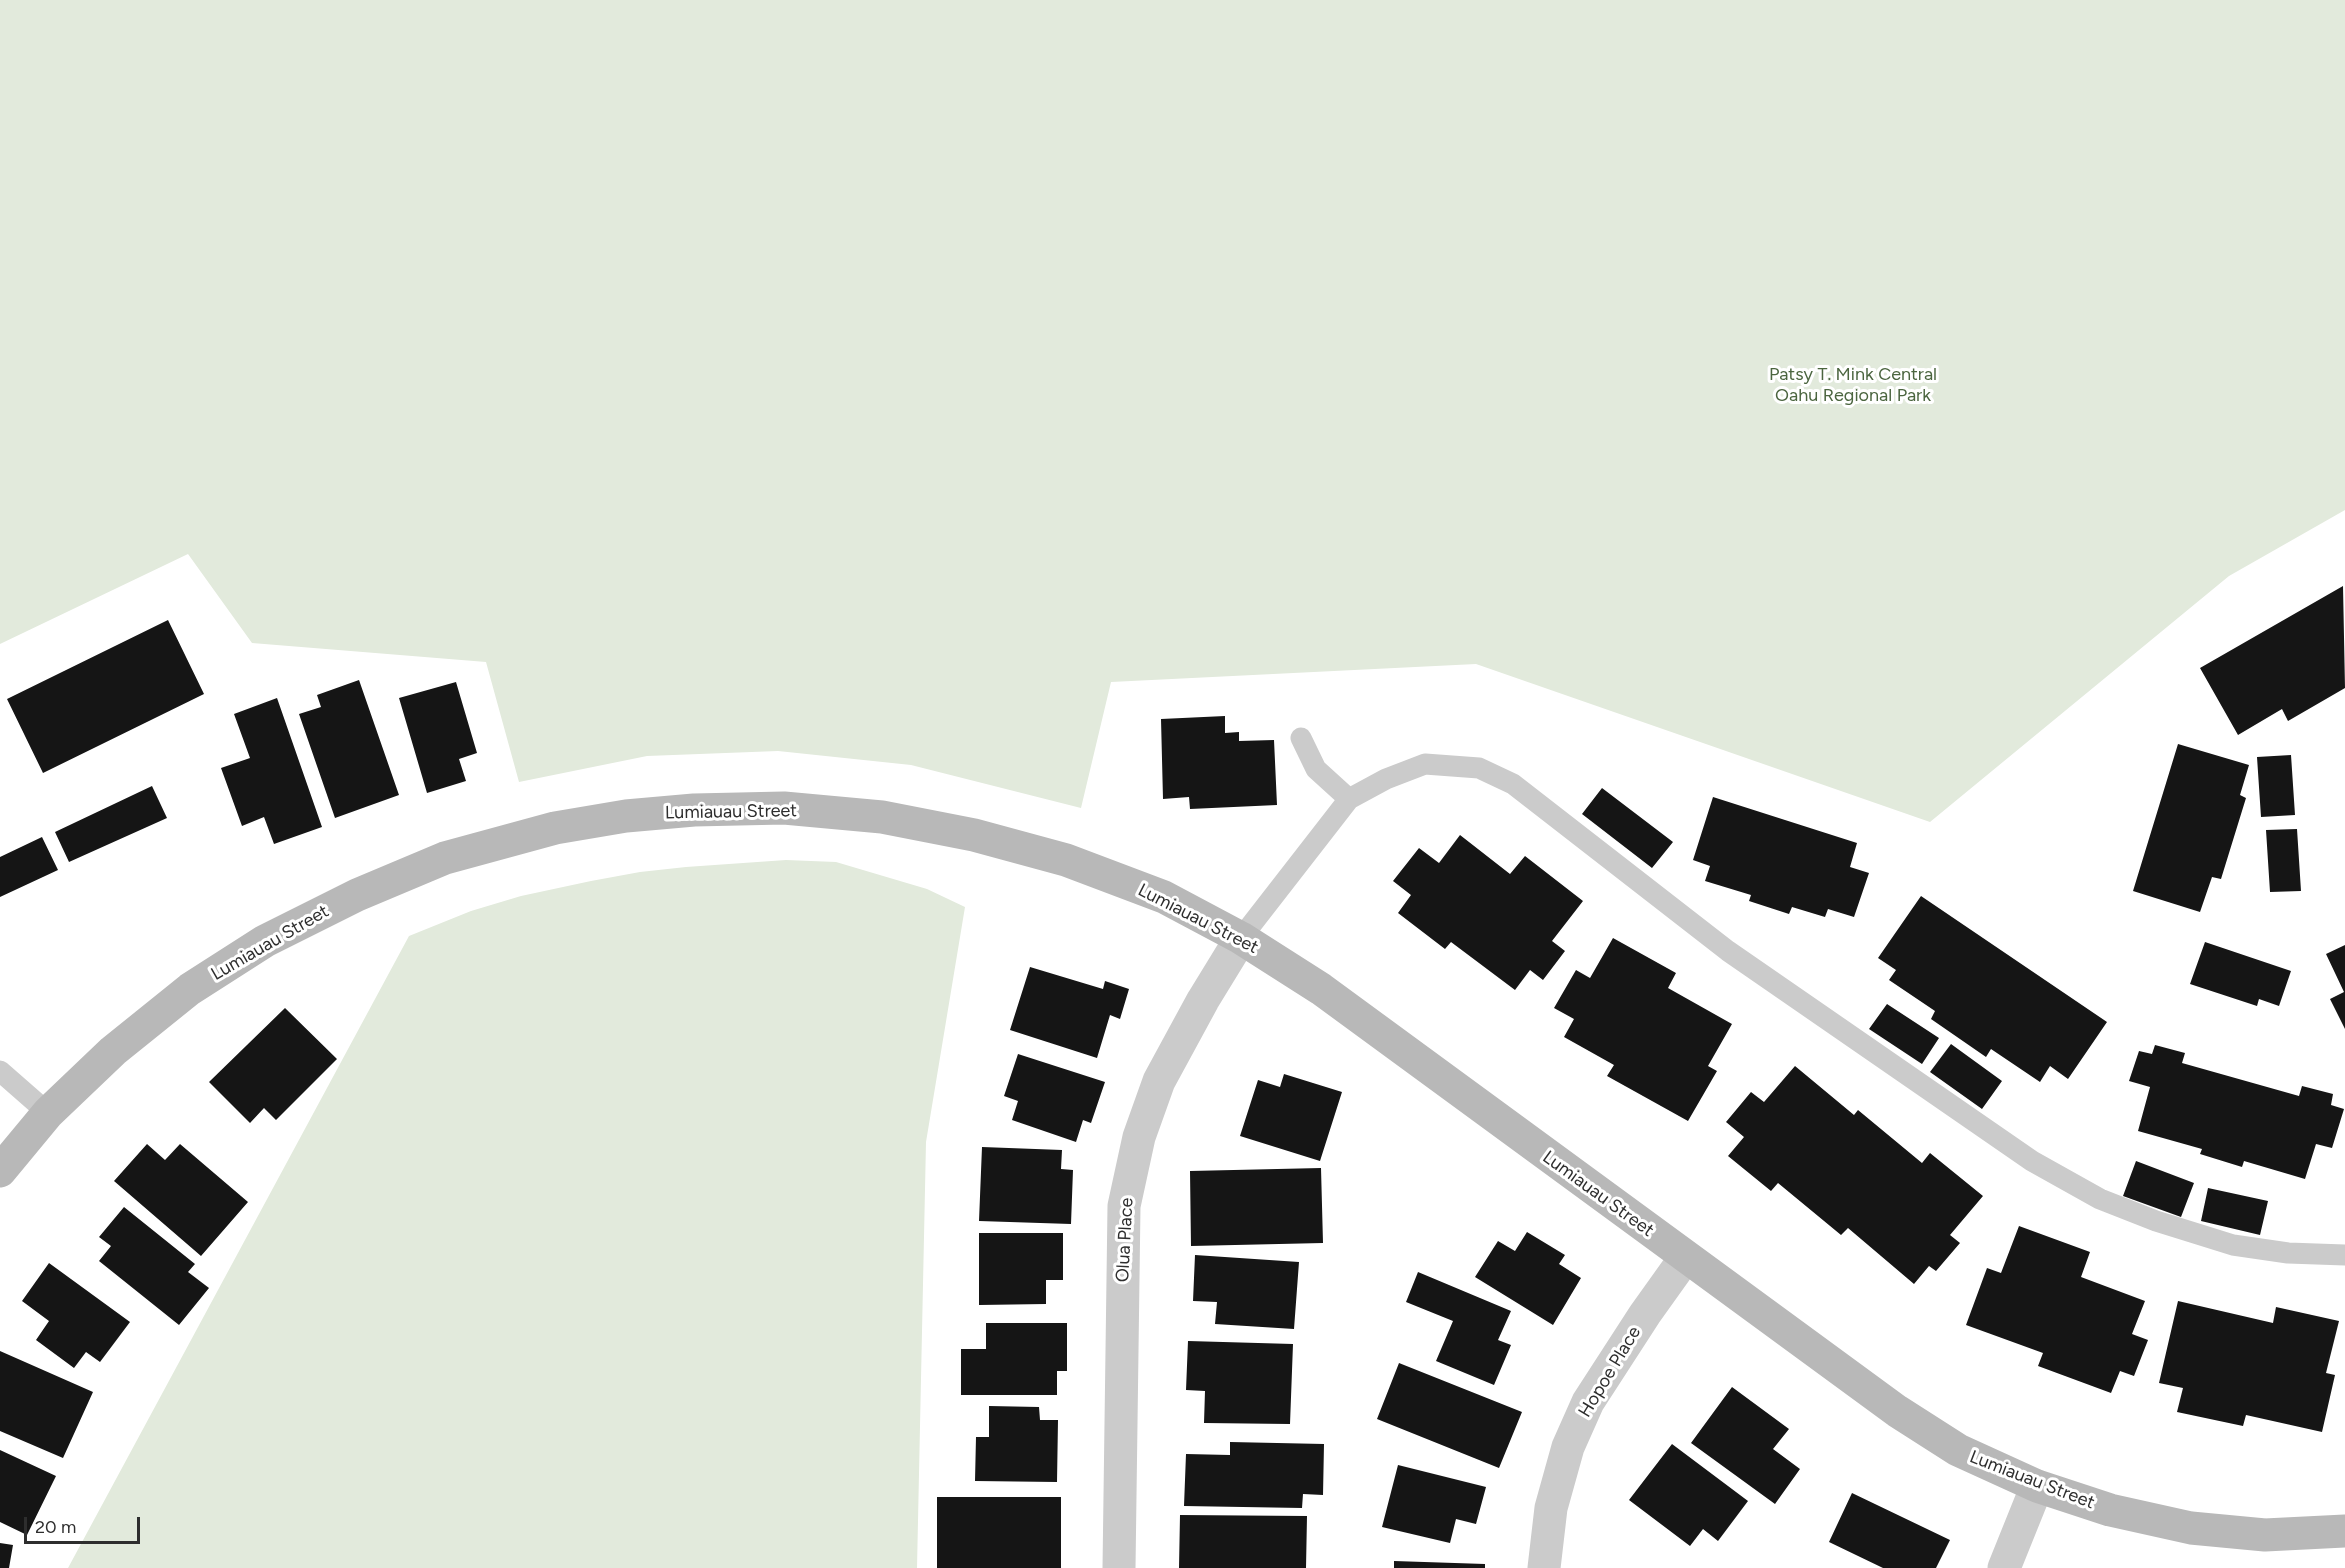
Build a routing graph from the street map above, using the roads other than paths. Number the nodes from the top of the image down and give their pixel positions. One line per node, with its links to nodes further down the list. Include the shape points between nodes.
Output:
1 (1301, 738): 2 (lane, via 1316,769)
2 (1349, 799): 3 (lane); 7 (lane, via 1386,778 1425,764 1479,768 1514,784 1728,951 2042,1166 2100,1199 2233,1245)
3 (1241, 938): 5 (street, Lumiauau Street, via 1164,897 1066,860 939,828 882,817 784,808 626,816 555,828 446,858 357,895 265,941 190,989 113,1051); 8 (street, Lumiauau Street, via 1321,989); 11 (street, Olua Place, via 1159,1081 1139,1137 1124,1206)
4 (0, 1071): 5 (lane)
5 (48, 1113): 6 (street, Lumiauau Street)
6 (0, 1171)
7 (2345, 1255)
8 (1685, 1258): 9 (street, Lumiauau Street, via 1897,1411 1958,1450); 12 (street, Hopoe Place, via 1588,1402 1568,1448 1551,1508)
9 (2037, 1486): 10 (street, Lumiauau Street, via 2191,1528 2265,1535); 13 (street)
10 (2345, 1531)
11 (1119, 1568)
12 (1544, 1568)
13 (2004, 1568)

